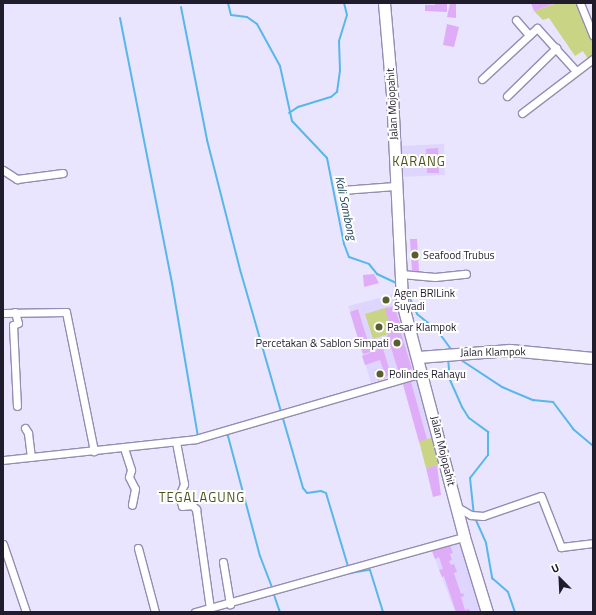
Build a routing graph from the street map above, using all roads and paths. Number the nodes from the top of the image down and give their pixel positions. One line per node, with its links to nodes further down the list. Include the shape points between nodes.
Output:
1 (384, 3): 14 (street, Jalan Mojopahit, via 392,95)
2 (580, 3): 5 (street)
3 (516, 20): 4 (street)
4 (529, 35): 6 (street, via 537,28); 9 (street)
5 (593, 36)
6 (556, 48): 8 (street); 10 (street)
7 (593, 59): 8 (street)
8 (576, 71): 11 (street)
9 (482, 79)
10 (507, 96)
11 (522, 113)
12 (3, 170): 13 (street, via 17,179)
13 (63, 173)
14 (395, 186): 15 (street); 17 (street, Jalan Mojopahit)
15 (342, 190)
16 (466, 274): 17 (street, via 435,277)
17 (401, 276): 20 (street, Jalan Mojopahit, via 402,305)
18 (15, 312): 19 (street); 23 (street, via 18,323 13,325); 27 (street, via 66,312)
19 (3, 313)
20 (418, 357): 21 (street, Jalan Klampok, via 510,350); 22 (street, Jalan Mojopahit)
21 (593, 358)
22 (422, 373): 25 (street, via 200,438); 31 (street, Jalan Mojopahit)
23 (17, 406)
24 (24, 428): 28 (street, via 28,433)
25 (176, 442): 26 (street); 38 (street, via 184,487 179,496 183,507 196,508)
26 (124, 448): 27 (street); 30 (street, via 130,469 129,477 134,489)
27 (94, 451): 28 (street)
28 (30, 457): 29 (street)
29 (3, 460)
30 (132, 505)
31 (457, 507): 32 (street, Jalan Mojopahit); 33 (street, via 474,516 542,496 561,547)
32 (464, 537): 37 (street); 42 (street, Jalan Mojopahit)
33 (593, 543)
34 (3, 544): 39 (street)
35 (138, 548): 40 (street)
36 (223, 562): 37 (street)
37 (230, 604): 38 (street)
38 (207, 610): 41 (street)
39 (26, 612)
40 (155, 612)
41 (195, 612)
42 (487, 612)

